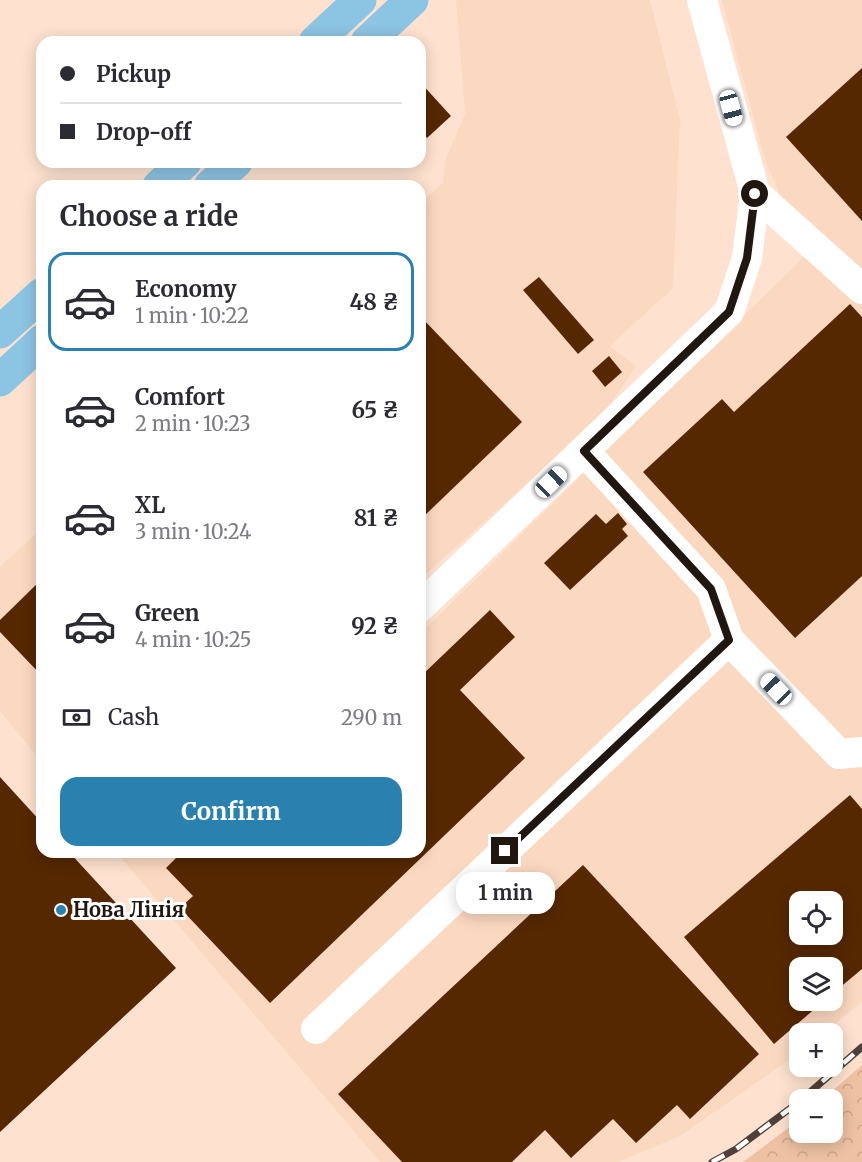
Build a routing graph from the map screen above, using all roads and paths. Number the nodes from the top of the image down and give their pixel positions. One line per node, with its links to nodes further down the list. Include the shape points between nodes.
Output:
1 (360, 0): 4 (main road)
2 (412, 0): 5 (main road)
3 (702, 0): 10 (lane)
4 (321, 36)
5 (373, 36)
6 (178, 168): 8 (main road)
7 (230, 168): 9 (main road)
8 (166, 180)
9 (216, 180)
10 (755, 194): 11 (lane); 16 (lane, via 747,258 729,312)
11 (862, 289)
12 (36, 299): 13 (main road)
13 (0, 332)
14 (36, 347): 15 (main road)
15 (0, 380)
16 (584, 451): 17 (lane); 18 (lane, via 711,589)
17 (426, 601)
18 (729, 640): 19 (lane, via 839,754); 20 (lane)
19 (862, 752)
20 (316, 1029)

